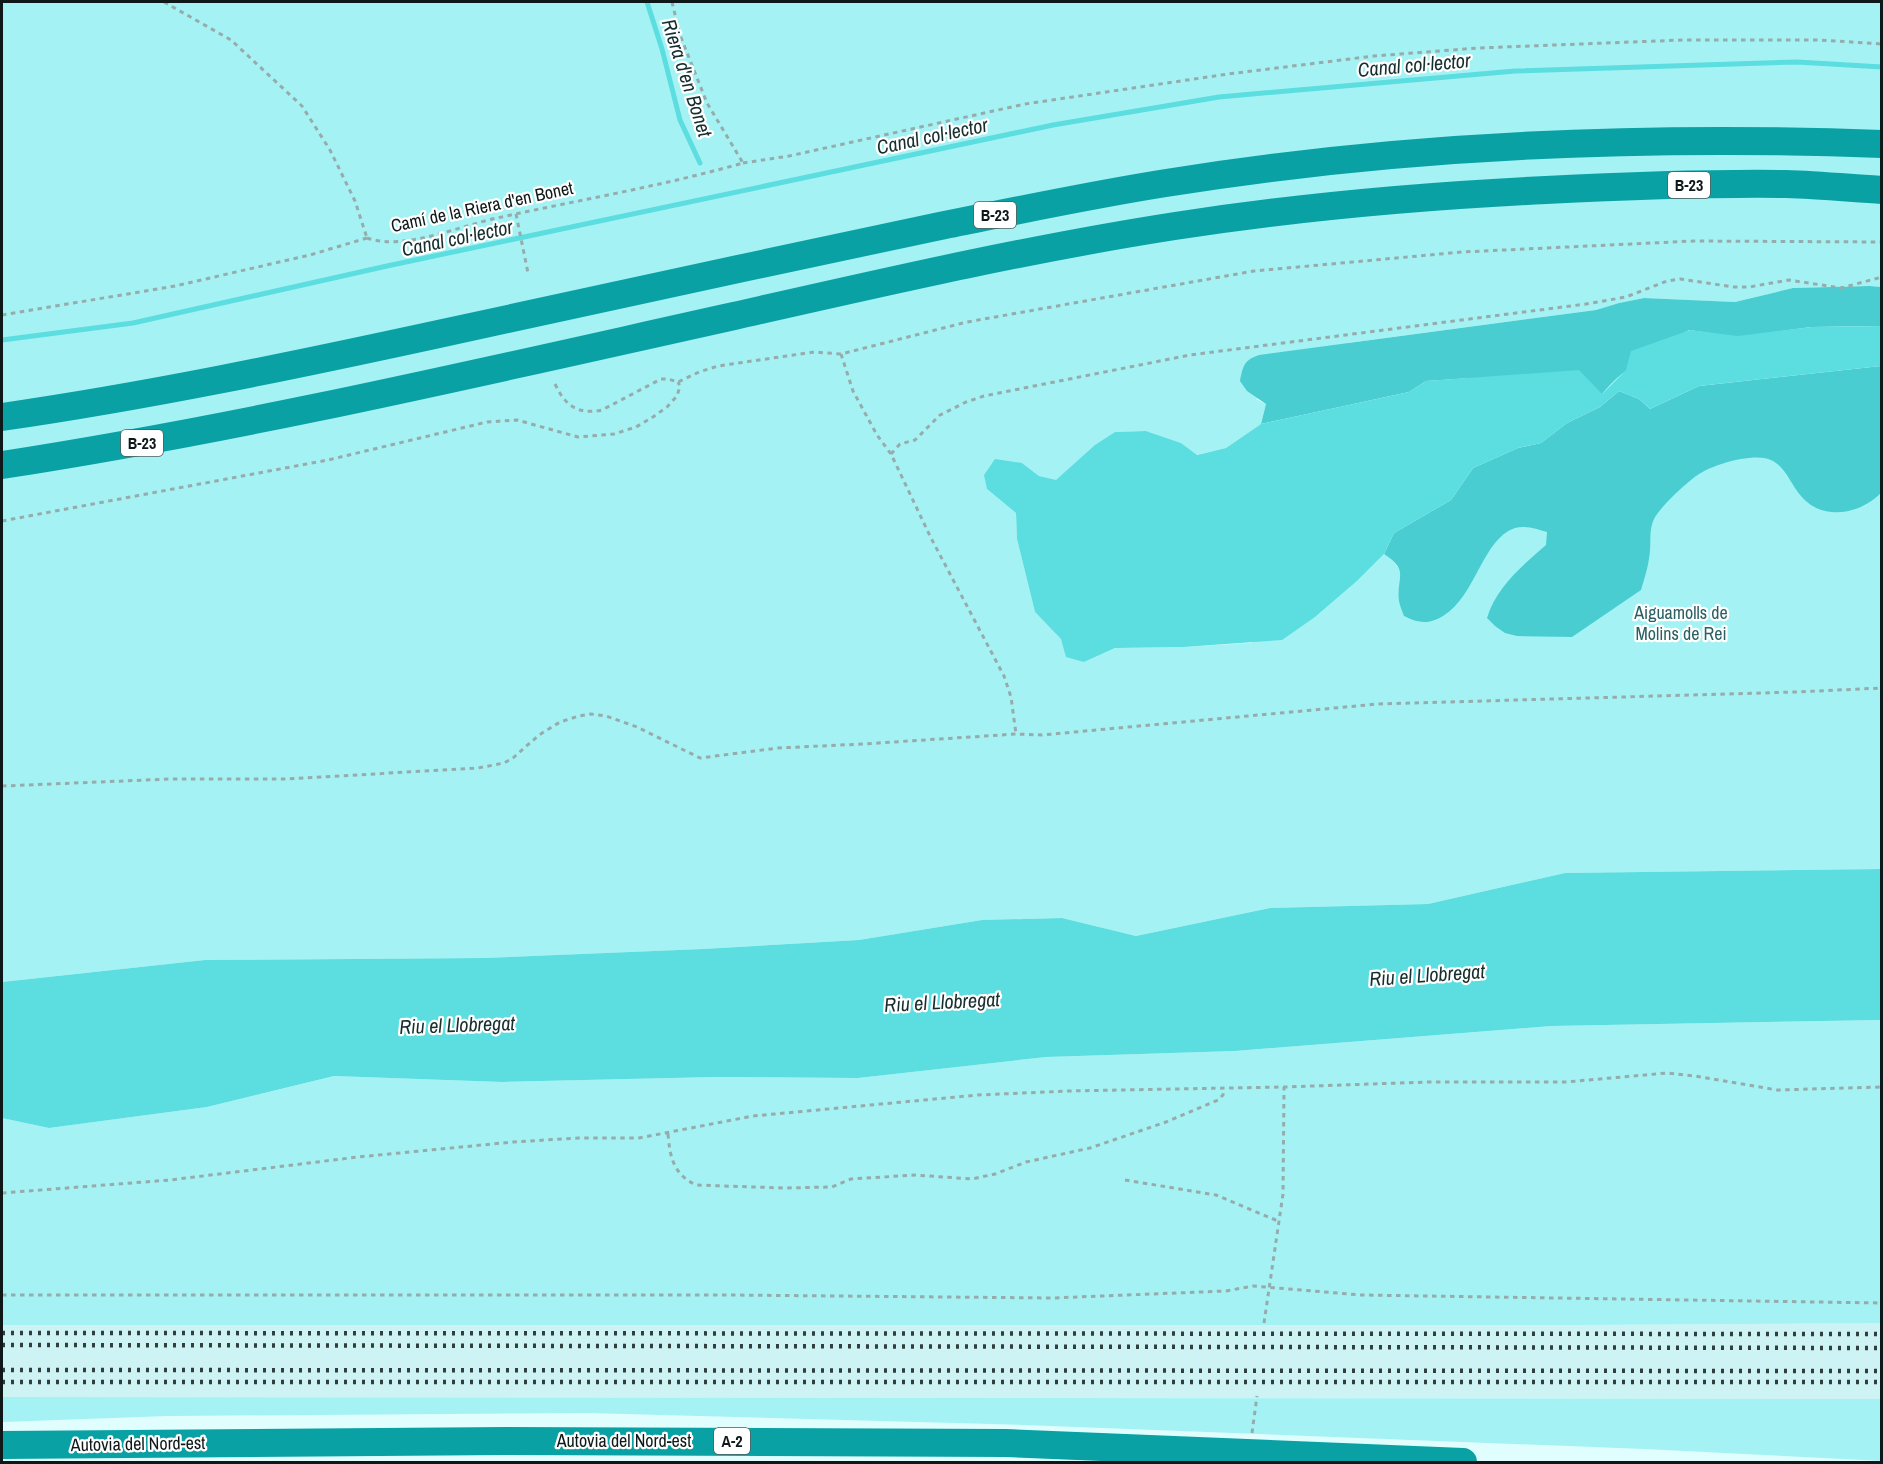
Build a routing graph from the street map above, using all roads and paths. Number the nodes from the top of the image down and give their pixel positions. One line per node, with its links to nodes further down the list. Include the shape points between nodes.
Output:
1 (164, 2): 8 (path, Camí de la Riera d'en Bonet, via 231,40 302,106 330,150 355,201)
2 (672, 2): 5 (path, via 680,35 707,102)
3 (1881, 44): 5 (path, Camí de la Riera d'en Bonet, via 1683,40 1374,56 1025,104)
4 (1881, 144): 16 (highway, B-23, via 1574,143 1382,156 1178,181 833,248 275,370)
5 (742, 163): 7 (path, Camí de la Riera d'en Bonet)
6 (1881, 190): 18 (highway, B-23, via 1775,184 1497,192 1304,209 1171,227 837,293 352,401 124,446)
7 (516, 214): 8 (path, Camí de la Riera d'en Bonet, via 402,240); 10 (path)
8 (367, 238): 12 (path, via 175,286)
9 (1881, 242): 13 (path, via 1671,242 1462,252 1254,271 967,322)
10 (528, 273)
11 (1881, 277): 17 (path, via 1840,288 1789,280 1742,287 1680,279 1626,297 1568,307 1190,355 984,396 940,415 915,440 900,444)
12 (2, 315)
13 (842, 354): 14 (path, via 814,352 718,366); 17 (path, via 853,391)
14 (678, 382): 15 (path, via 661,379 592,412 567,404); 19 (path, via 677,396 667,407 636,427 614,434 578,437 517,420 488,422 328,460)
15 (555, 384)
16 (2, 417)
17 (891, 454): 21 (path, via 1004,676)
18 (2, 465)
19 (2, 521)
20 (1881, 688): 21 (path, via 1378,704 1066,734)
21 (1016, 734): 22 (path, via 778,748 700,758 637,727 591,714 561,722 504,763 478,768 298,778)
22 (2, 786)
23 (1284, 1088): 24 (path, via 1566,1082 1667,1074 1777,1090); 25 (path); 29 (path, via 1283,1194)
24 (1881, 1088)
25 (1224, 1089): 26 (path, via 978,1095 753,1116); 26 (path, via 1218,1100 1155,1126 1090,1149 1026,1161 972,1179 915,1175 851,1179 832,1187 696,1185 678,1173 669,1150)
26 (668, 1134): 28 (path, via 513,1142 358,1156 170,1180)
27 (1125, 1180): 29 (path, via 1216,1195)
28 (2, 1193)
29 (1278, 1221): 30 (path)
30 (1270, 1287): 31 (path, via 1052,1298); 32 (path, via 1361,1295); 33 (path)
31 (2, 1296)
32 (1881, 1303)
33 (1264, 1323)
34 (1257, 1396): 35 (path)
35 (1252, 1434)
36 (2, 1445): 37 (highway, Autovia del Nord-est / A-2, via 994,1442)
37 (1463, 1462)

